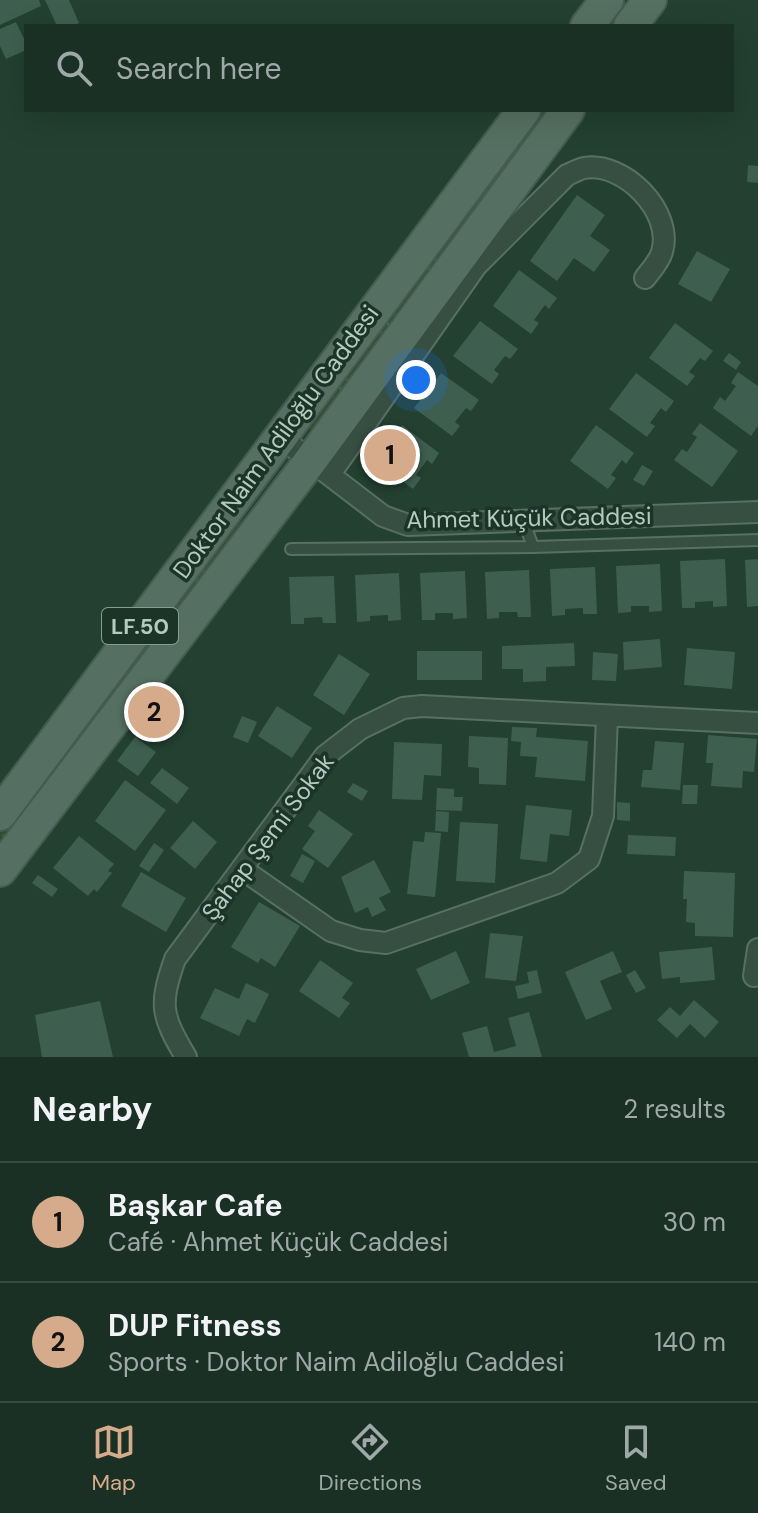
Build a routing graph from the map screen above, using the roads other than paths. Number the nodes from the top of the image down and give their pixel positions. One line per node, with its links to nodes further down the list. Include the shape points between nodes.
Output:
1 (607, 0): 3 (main road)
2 (650, 0): 4 (main road)
3 (589, 24)
4 (632, 24)
5 (523, 112): 8 (main road, Doktor Naim Adiloğlu Caddesi / LF.50)
6 (567, 112): 9 (main road, Doktor Naim Adiloğlu Caddesi / LF.50)
7 (645, 278): 9 (street, via 664,241 653,202 606,171 584,168 567,175 476,266)
8 (280, 437): 9 (street, Ahmet Küçük Caddesi); 17 (main road, Doktor Naim Adiloğlu Caddesi / LF.50)
9 (320, 467): 11 (street, Ahmet Küçük Caddesi, via 383,516 408,525); 19 (main road, Doktor Naim Adiloğlu Caddesi / LF.50)
10 (758, 512): 11 (street, Ahmet Küçük Caddesi)
11 (523, 519): 13 (lane)
12 (758, 540): 13 (lane)
13 (533, 547): 14 (lane)
14 (291, 549)
15 (607, 716): 16 (street, Şahap Şemi Sokak); 18 (street, Şahap Şemi Sokak, via 403,708 360,729 325,756); 18 (street, via 603,816 589,859 557,883 386,943 331,931)
16 (758, 723)
17 (0, 814)
18 (242, 869): 22 (street, Şahap Şemi Sokak, via 175,959 164,992 168,1026)
19 (0, 870)
20 (758, 949): 21 (street)
21 (754, 976)
22 (186, 1057)

